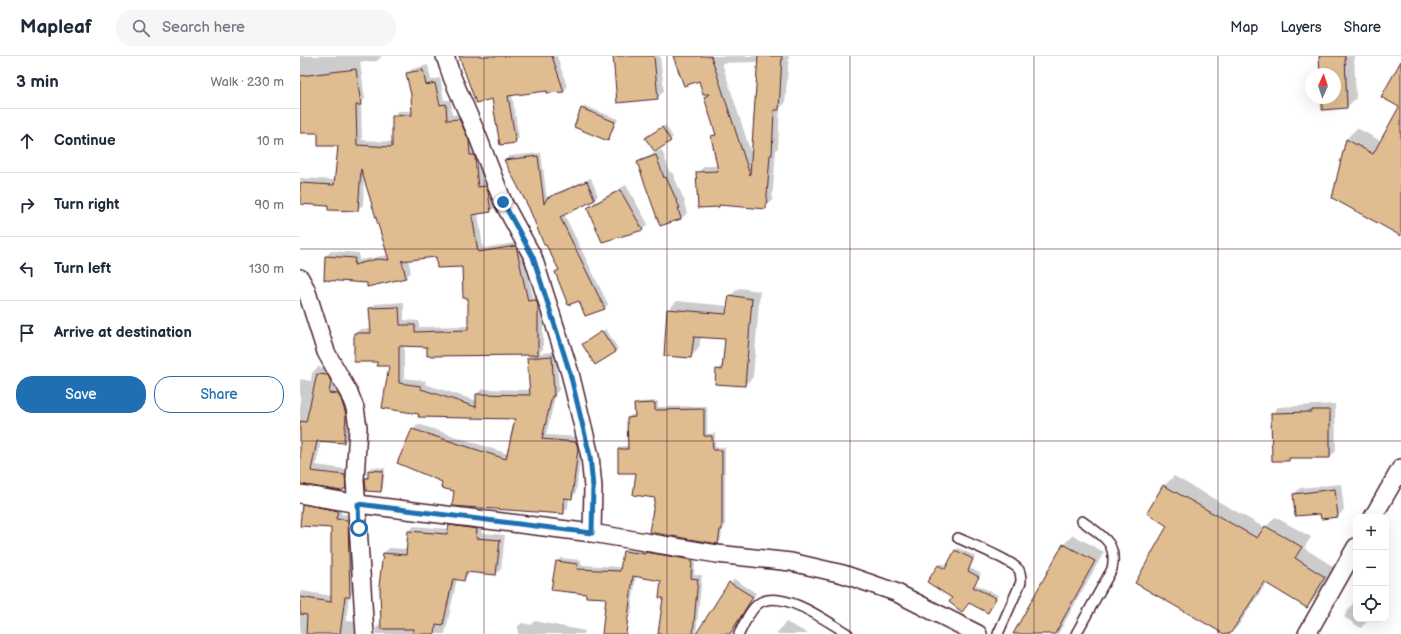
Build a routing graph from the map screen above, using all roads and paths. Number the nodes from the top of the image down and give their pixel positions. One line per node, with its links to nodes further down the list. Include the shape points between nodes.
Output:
1 (445, 56): 8 (street, via 503,202 533,257 570,373 590,456 593,487)
2 (300, 278): 5 (street, via 306,289 326,352 355,408 358,427 355,480)
3 (1401, 468): 6 (street)
4 (300, 494): 5 (street)
5 (358, 504): 8 (street); 12 (street)
6 (1375, 514)
7 (1082, 521): 16 (lane, via 1106,538 1113,549 1115,559)
8 (592, 533): 11 (street, via 717,554 791,562 843,574 895,592)
9 (958, 538): 15 (lane, via 1008,562 1021,574 1021,582)
10 (1354, 550): 17 (street)
11 (971, 633)
12 (365, 634)
13 (738, 634): 14 (lane, via 754,609 761,602 771,599 795,604)
14 (848, 634)
15 (998, 634)
16 (1076, 634)
17 (1307, 634)

